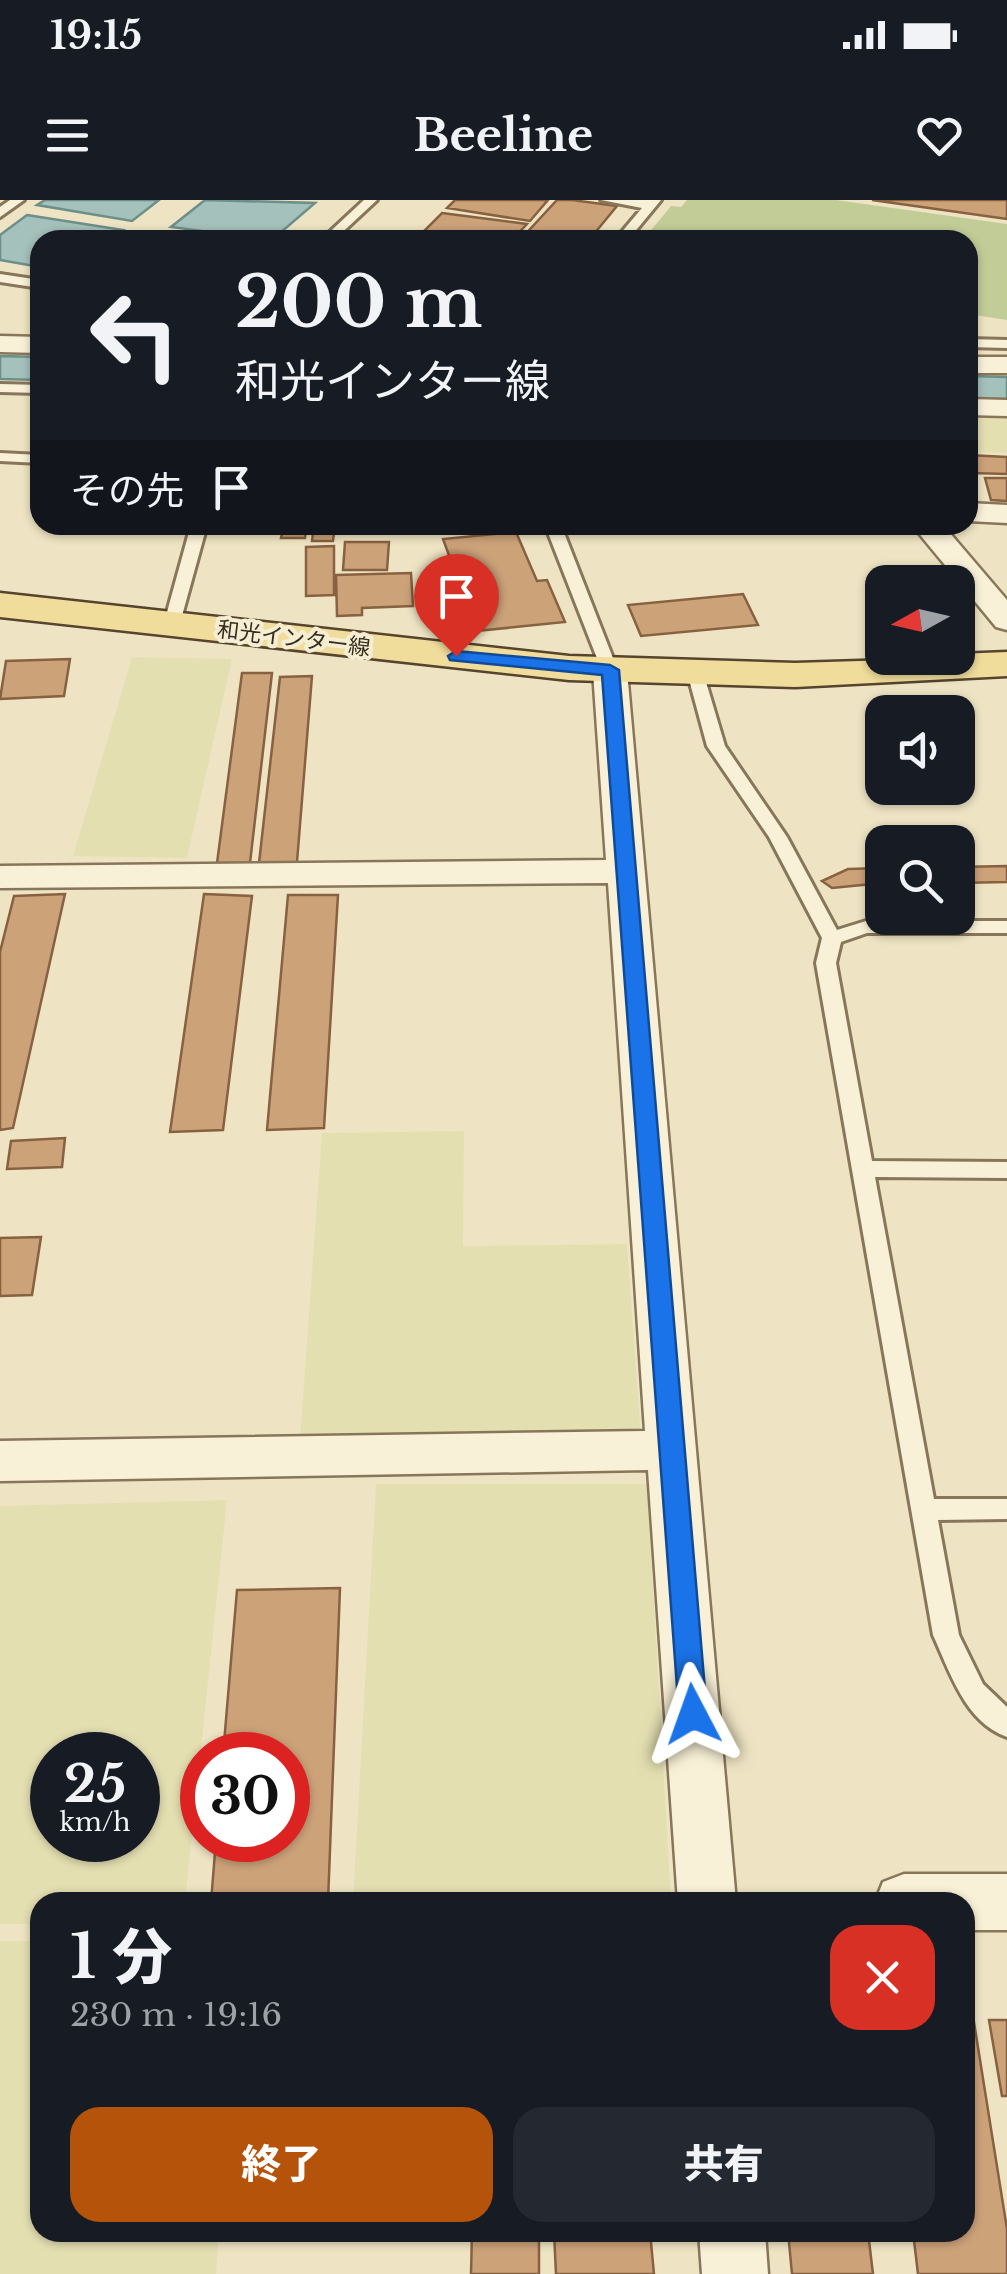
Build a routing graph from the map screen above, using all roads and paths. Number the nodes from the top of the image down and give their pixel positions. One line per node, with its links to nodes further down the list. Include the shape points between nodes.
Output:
1 (18, 200): 5 (lane)
2 (371, 200): 6 (lane)
3 (607, 200): 4 (lane)
4 (653, 203): 7 (lane)
5 (0, 213)
6 (337, 230)
7 (630, 230)
8 (0, 278): 9 (lane)
9 (30, 282)
10 (978, 343): 12 (lane)
11 (0, 344): 13 (street)
12 (1007, 344)
13 (30, 345)
14 (978, 365): 15 (street)
15 (1007, 366)
16 (0, 388): 17 (lane)
17 (30, 389)
18 (978, 407): 19 (street)
19 (1007, 408)
20 (0, 458): 21 (lane)
21 (30, 458)
22 (978, 513): 23 (street)
23 (1007, 514)
24 (196, 535): 29 (lane)
25 (556, 535): 31 (lane)
26 (935, 535): 28 (street)
27 (0, 605): 29 (main road, 和光インター線)
28 (1007, 620)
29 (172, 623): 31 (main road, 和光インター線)
30 (1007, 664): 32 (main road, 和光インター線)
31 (610, 670): 32 (main road, 和光インター線); 33 (street)
32 (694, 672): 36 (lane, via 716,746 778,837)
33 (626, 870): 34 (street); 39 (street)
34 (0, 877)
35 (1007, 927): 36 (lane, via 866,928)
36 (832, 938): 37 (lane, via 826,963)
37 (863, 1169): 38 (lane); 42 (lane)
38 (1007, 1170)
39 (673, 1450): 40 (street); 44 (street)
40 (0, 1460)
41 (1007, 1509): 42 (lane)
42 (924, 1510): 43 (lane, via 946,1635 973,1693)
43 (1007, 1725)
44 (707, 1892)
45 (975, 1902): 46 (street)
46 (1007, 1902)
47 (733, 2242): 48 (street)
48 (736, 2274)

